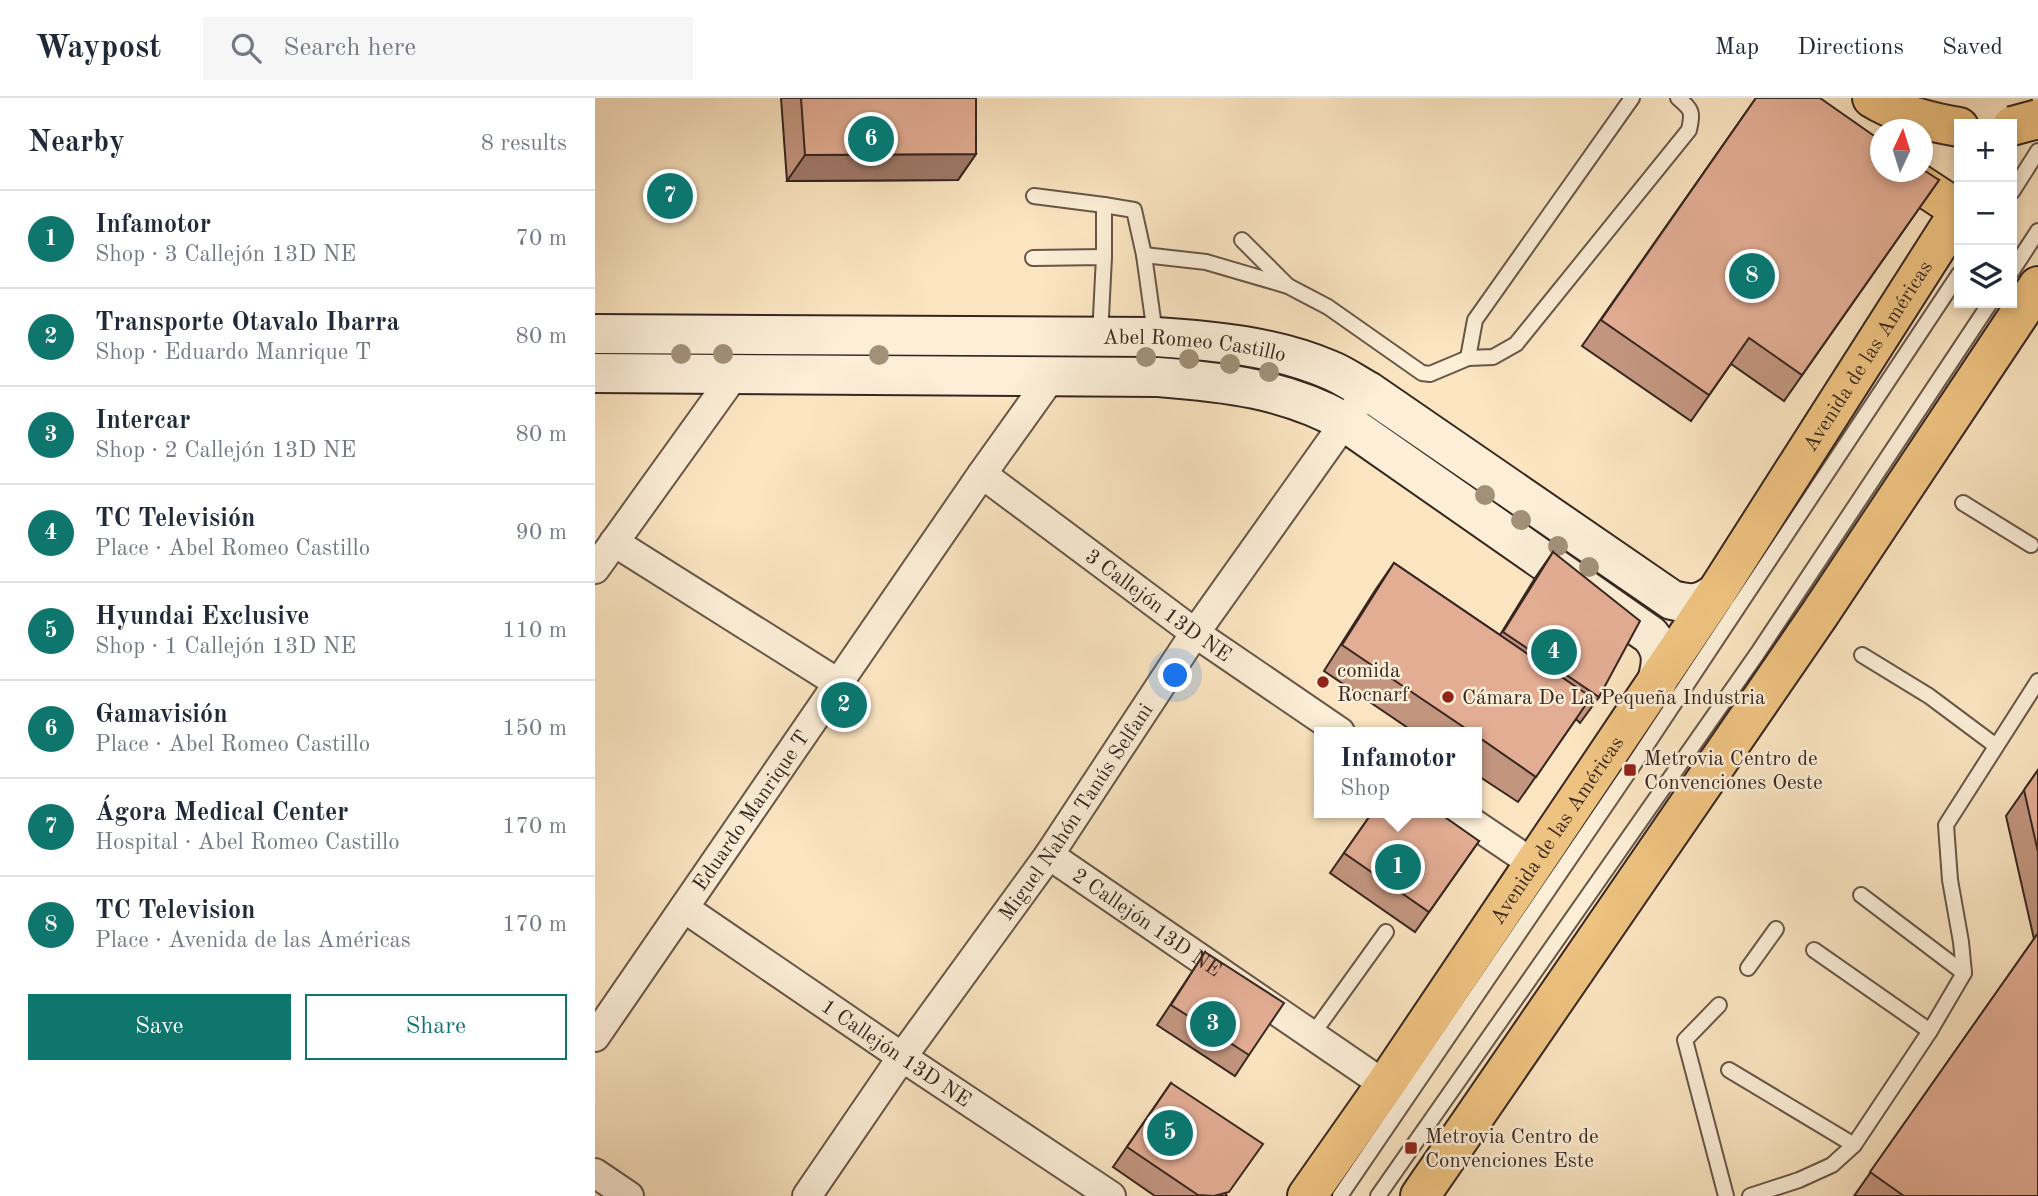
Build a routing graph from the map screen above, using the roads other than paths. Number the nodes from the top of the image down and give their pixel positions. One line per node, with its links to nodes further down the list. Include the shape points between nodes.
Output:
1 (1633, 98): 29 (lane, via 1475,320)
2 (1678, 98): 29 (lane, via 1691,109 1689,130 1516,344 1493,357)
3 (2037, 98): 8 (main road)
4 (1860, 102): 7 (main road)
5 (2038, 119): 6 (main road, bridge)
6 (2017, 125)
7 (1954, 126)
8 (2017, 128)
9 (2038, 151): 11 (lane)
10 (1916, 182): 14 (main road)
11 (2017, 184)
12 (1034, 196): 13 (lane)
13 (1104, 205): 18 (lane, via 1134,210); 19 (lane)
14 (1954, 208)
15 (1954, 219): 40 (main road, Avenida de las Américas)
16 (2038, 231): 21 (lane)
17 (1242, 240): 23 (lane)
18 (1144, 255): 23 (lane, via 1206,262); 28 (lane)
19 (1104, 257): 20 (lane); 27 (lane)
20 (1033, 258)
21 (2017, 263)
22 (1954, 282): 71 (lane, Avenida de las Américas)
23 (1288, 286): 29 (lane, via 1328,307 1422,373)
24 (2038, 286): 73 (main road, via 1819,615)
25 (1987, 308): 72 (lane, via 1757,654)
26 (595, 334): 27 (street, Abel Romeo Castillo)
27 (1100, 337): 28 (street, Abel Romeo Castillo)
28 (1156, 337): 33 (street, Abel Romeo Castillo, via 1246,345 1330,370)
29 (1468, 358)
30 (595, 373): 31 (street, Abel Romeo Castillo)
31 (735, 374): 32 (street, Abel Romeo Castillo); 37 (street)
32 (1052, 376): 34 (street, Abel Romeo Castillo, via 1158,377 1249,386 1321,409); 35 (street, Eduardo Manrique T)
33 (1368, 391): 34 (street, Miguel Nahón Tanús Selfani); 40 (street, Abel Romeo Castillo, via 1672,600 1694,604)
34 (1345, 422): 41 (street, Miguel Nahón Tanús Selfani); 44 (street, Abel Romeo Castillo, via 1650,635 1662,654)
35 (982, 474): 41 (street, 3 Callejón 13D NE); 45 (street, Eduardo Manrique T)
36 (1963, 503): 38 (lane)
37 (614, 542): 39 (street); 45 (street)
38 (2031, 545)
39 (595, 569)
40 (1716, 593): 44 (main road, Avenida de las Américas)
41 (1195, 633): 46 (street, 3 Callejón 13D NE); 49 (street, Miguel Nahón Tanús Selfani)
42 (1862, 655): 47 (lane, via 1929,696)
43 (2038, 681): 47 (lane)
44 (1657, 682): 50 (main road, Avenida de las Américas)
45 (838, 683): 52 (street, Eduardo Manrique T)
46 (1333, 727)
47 (1996, 746): 57 (lane, via 1946,825)
48 (1465, 818): 50 (street)
49 (1049, 855): 60 (street, 2 Callejón 13D NE); 62 (street, Miguel Nahón Tanús Selfani)
50 (1535, 865): 64 (main road, Avenida de las Américas)
51 (1861, 895): 57 (lane)
52 (684, 908): 61 (street, Eduardo Manrique T); 62 (street, 1 Callejón 13D NE)
53 (1776, 929): 56 (lane)
54 (1386, 932): 60 (lane)
55 (1814, 950): 59 (lane)
56 (1748, 968)
57 (1963, 973): 59 (lane)
58 (1719, 1005): 74 (lane, via 1685,1040)
59 (1930, 1031): 65 (lane)
60 (1312, 1035): 64 (street, 2 Callejón 13D NE)
61 (595, 1037)
62 (902, 1057): 68 (street, Miguel Nahón Tanús Selfani); 69 (street, 1 Callejón 13D NE)
63 (1729, 1070): 65 (lane)
64 (1385, 1085): 70 (main road, Avenida de las Américas)
65 (1854, 1145): 75 (lane, via 1832,1165)
66 (595, 1173): 67 (street)
67 (629, 1196)
68 (807, 1196)
69 (1111, 1196)
70 (1307, 1196)
71 (1340, 1196)
72 (1378, 1196)
73 (1420, 1196)
74 (1726, 1196)
75 (1750, 1196)

